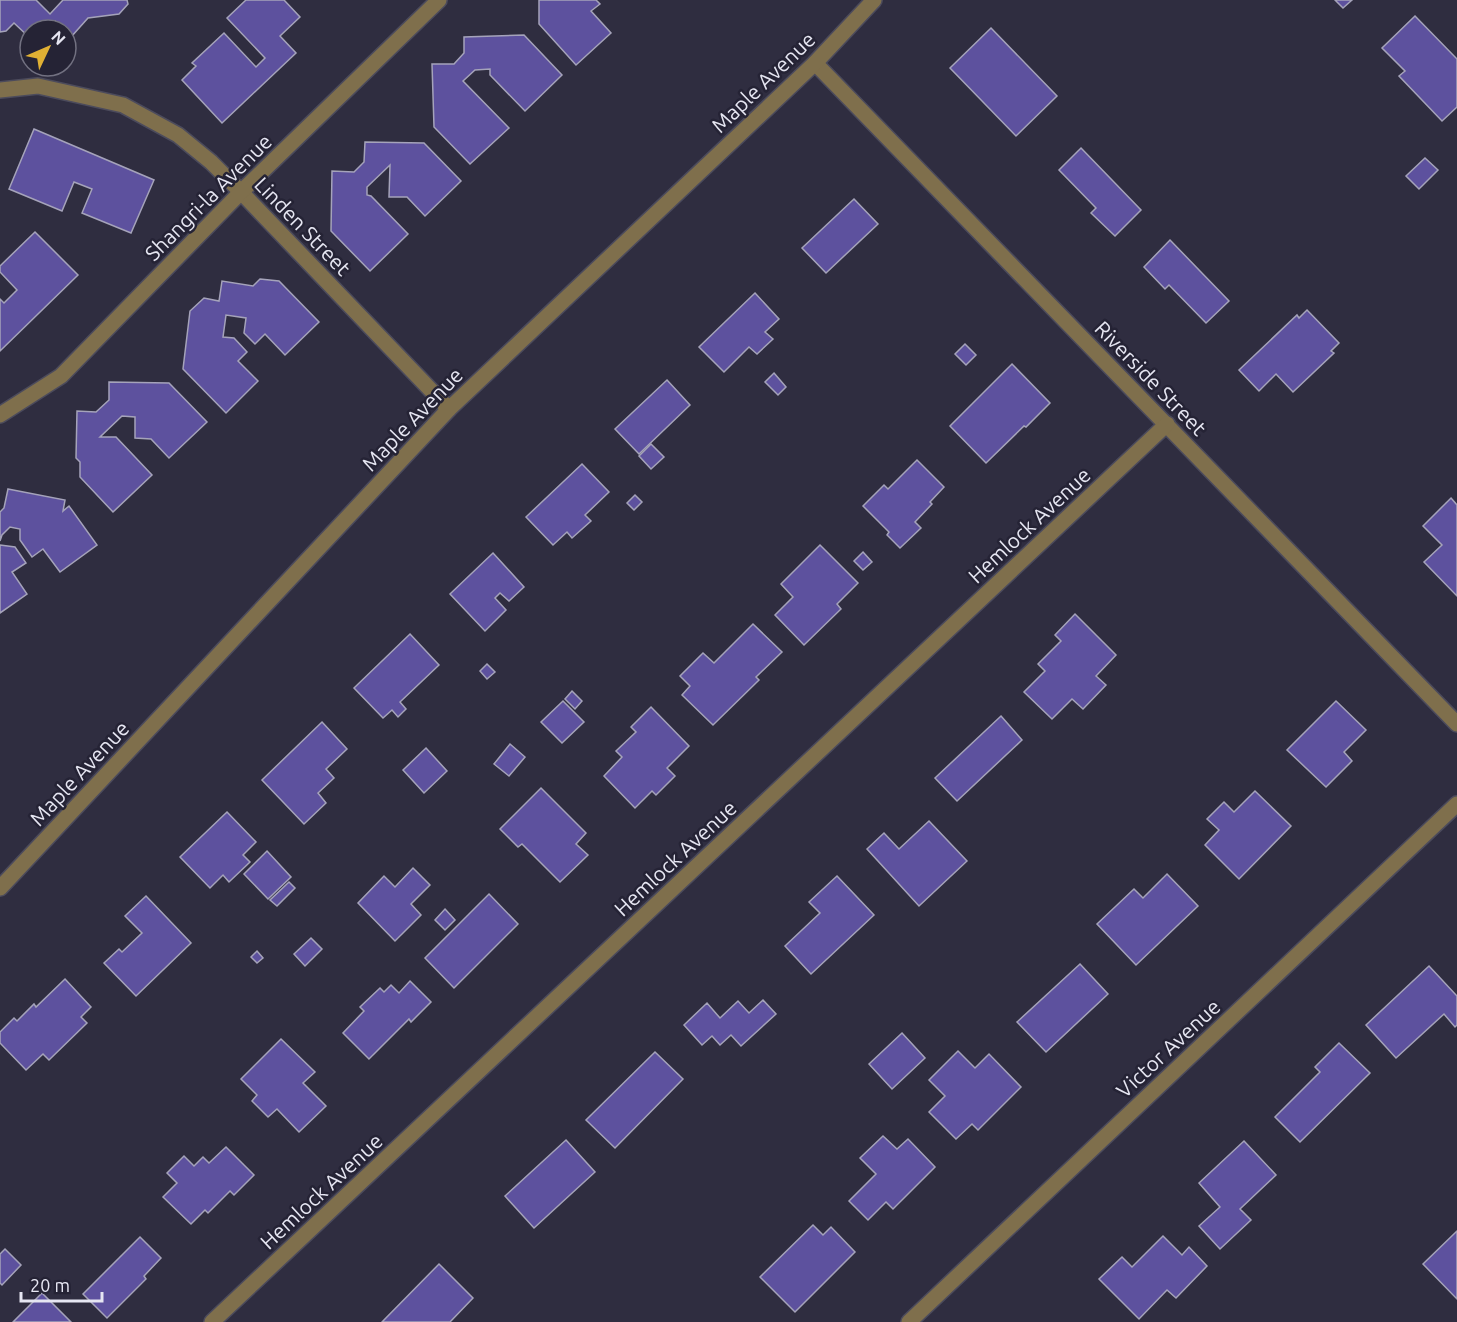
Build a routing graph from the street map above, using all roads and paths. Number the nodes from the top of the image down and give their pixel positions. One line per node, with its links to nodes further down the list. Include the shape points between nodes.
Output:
1 (439, 0): 5 (street, Shangri-la Avenue)
2 (874, 0): 3 (street, Maple Avenue)
3 (814, 63): 6 (street, Maple Avenue); 8 (street, Riverside Street)
4 (0, 90): 5 (street, Linden Street, via 38,86 123,105 178,135)
5 (241, 192): 6 (street, Linden Street); 7 (street, Shangri-la Avenue, via 61,376)
6 (449, 409): 11 (street, Maple Avenue)
7 (0, 415)
8 (1167, 424): 9 (street, Riverside Street); 12 (street, Hemlock Avenue)
9 (1457, 723)
10 (1457, 804): 13 (street, Victor Avenue)
11 (0, 888)
12 (212, 1322)
13 (909, 1322)

